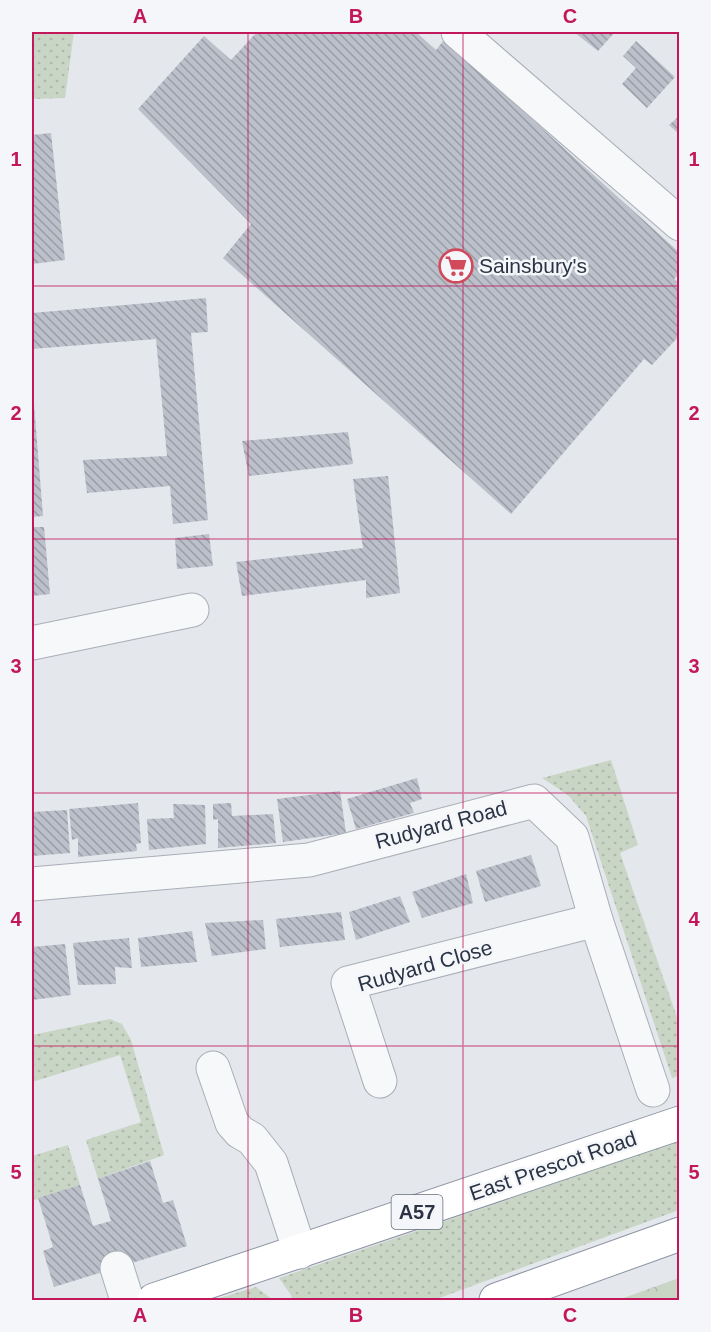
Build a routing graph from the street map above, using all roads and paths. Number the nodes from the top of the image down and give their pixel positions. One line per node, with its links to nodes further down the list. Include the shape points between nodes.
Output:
1 (458, 32): 2 (street)
2 (680, 224)
3 (192, 610): 4 (street)
4 (32, 643)
5 (32, 884): 6 (street, Rudyard Road, via 309,860 534,801 572,837)
6 (596, 920): 8 (street, Rudyard Close, via 348,983); 9 (street, Rudyard Road)
7 (213, 1068): 12 (street, via 232,1123 258,1144 271,1163)
8 (380, 1081)
9 (653, 1090)
10 (680, 1123): 12 (highway, East Prescot Road / A57)
11 (680, 1234): 16 (highway)
12 (300, 1252): 15 (highway, East Prescot Road / A57)
13 (117, 1268): 14 (street)
14 (127, 1300)
15 (154, 1300)
16 (496, 1300)

